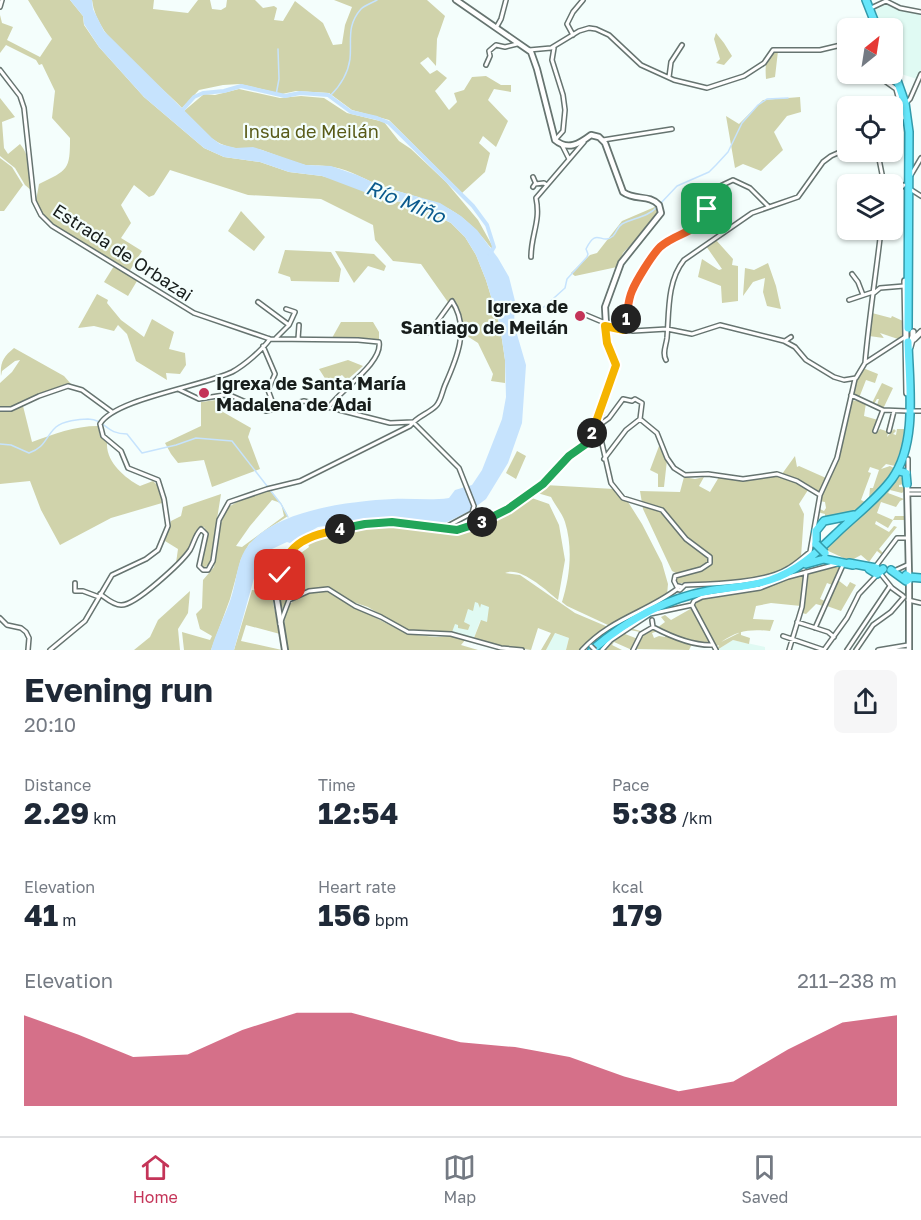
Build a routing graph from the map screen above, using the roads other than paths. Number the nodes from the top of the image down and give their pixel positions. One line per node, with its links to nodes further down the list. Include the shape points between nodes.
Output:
1 (2, 0): 6 (street)
2 (457, 0): 9 (street)
3 (506, 0): 9 (street)
4 (583, 0): 10 (street, via 567,24)
5 (869, 2): 7 (street, via 886,1); 8 (highway)
6 (0, 7)
7 (921, 12)
8 (875, 18)
9 (496, 28): 11 (street)
10 (573, 35): 14 (street); 19 (street, via 584,29 600,30 641,65)
11 (520, 43): 15 (street); 16 (street, via 494,46)
12 (682, 45): 19 (street, via 671,62)
13 (837, 46): 19 (street, via 773,50 764,63 742,78 707,88)
14 (553, 47): 15 (street); 28 (street, via 552,60 565,110 563,131)
15 (529, 50): 28 (street)
16 (486, 64)
17 (0, 70): 61 (street, Estrada de Orbazai, via 20,96 24,108 33,196 45,221 186,309)
18 (921, 74): 24 (street)
19 (669, 77)
20 (891, 84): 23 (street)
21 (896, 84): 23 (highway)
22 (898, 84): 24 (highway)
23 (897, 88): 24 (street); 25 (highway)
24 (905, 102): 25 (street); 34 (highway)
25 (904, 116): 38 (highway)
26 (672, 129): 29 (street)
27 (587, 138): 29 (street, via 595,135); 30 (street, via 570,146); 33 (street)
28 (555, 140): 30 (street)
29 (603, 140): 53 (street, via 623,192 653,200 661,208 659,217 621,263 605,307)
30 (561, 145): 33 (street)
31 (837, 153): 41 (street, via 823,162 798,196)
32 (921, 158): 34 (street)
33 (569, 159): 36 (street)
34 (909, 176): 38 (highway)
35 (533, 177): 36 (street, via 535,186)
36 (547, 185): 43 (street, via 536,198 538,222)
37 (903, 185): 38 (street)
38 (906, 186): 39 (street); 40 (street); 44 (highway)
39 (903, 188)
40 (921, 196)
41 (768, 206): 57 (street, via 681,262 668,301); 58 (street, via 750,188 733,180 714,189 699,225 660,247 633,289)
42 (880, 240): 47 (street)
43 (531, 257)
44 (907, 264): 46 (main road); 59 (highway)
45 (852, 274): 48 (street)
46 (905, 286): 47 (street); 59 (main road)
47 (874, 292): 48 (street); 67 (street)
48 (863, 295): 49 (street)
49 (849, 300)
50 (258, 302): 54 (street)
51 (286, 309): 54 (street, via 295,312)
52 (586, 315): 53 (street)
53 (605, 324): 58 (street); 82 (street, via 616,365)
54 (288, 325): 62 (street)
55 (298, 325): 63 (street)
56 (421, 328): 81 (street, via 429,333 452,301 460,316 462,336 438,404)
57 (667, 329): 58 (street); 64 (street, via 692,334 720,326); 66 (street)
58 (624, 330)
59 (912, 335): 67 (street); 77 (highway)
60 (791, 337): 64 (street)
61 (269, 338): 62 (street); 65 (street)
62 (276, 338): 63 (street)
63 (298, 339): 72 (street, via 375,340 380,344 368,366)
64 (785, 341): 68 (street, via 834,377 844,381)
65 (263, 346): 69 (street, via 233,371); 74 (street, via 275,374 268,390)
66 (666, 360)
67 (865, 363): 68 (street)
68 (855, 378): 70 (street)
69 (180, 390): 74 (street, via 199,399 232,396 266,411); 79 (street)
70 (850, 397): 71 (street); 75 (street); 93 (street, via 837,458)
71 (842, 399)
72 (328, 407): 74 (street, via 298,401); 81 (street, via 390,423)
73 (0, 409): 79 (street, via 11,409 68,386 82,390)
74 (275, 409)
75 (883, 410): 76 (street); 83 (street)
76 (894, 411): 77 (street); 84 (street)
77 (908, 411): 78 (street); 85 (highway); 90 (highway, via 903,450)
78 (921, 411)
79 (112, 412): 111 (street, via 100,424 103,436 121,451 128,468 158,480 168,526 158,550 112,575)
80 (640, 419): 82 (street, via 642,403 623,399 609,418); 86 (street, via 626,430); 93 (street, via 657,433 667,458 685,475 743,479 777,474)
81 (413, 422): 96 (street, via 459,468 474,506); 111 (street, via 304,479 229,502 219,520 208,570 200,566 206,534 201,529 177,565 129,604 117,605)
82 (597, 425): 86 (street); 96 (street, via 586,444 543,484 508,509 457,530)
83 (874, 431)
84 (889, 431)
85 (909, 432): 87 (highway); 89 (highway)
86 (604, 459): 108 (street, via 611,483 623,498 662,510 687,539 710,557 705,567 675,576)
87 (908, 459): 88 (highway); 91 (street)
88 (898, 471): 89 (highway); 91 (highway, via 906,473)
89 (893, 478): 90 (highway)
90 (885, 486): 94 (highway)
91 (908, 489): 92 (street); 97 (street)
92 (921, 492)
93 (820, 495): 95 (street)
94 (857, 514): 95 (highway); 99 (highway)
95 (820, 522): 99 (highway, via 816,531); 99 (highway, via 831,522 836,529); 108 (street, via 810,552 787,569 733,583)
96 (444, 528): 121 (street, via 379,522 306,538 291,550 282,565 276,594)
97 (908, 538): 98 (street); 103 (street, via 897,538 877,563)
98 (908, 548): 101 (street); 105 (street)
99 (823, 550): 100 (highway); 102 (highway)
100 (847, 565): 102 (highway, via 824,559); 103 (highway); 104 (street, via 835,564); 123 (street)
101 (907, 565): 103 (street); 105 (street)
102 (799, 567): 109 (highway, via 764,582)
103 (879, 569): 105 (highway); 107 (street); 125 (street)
104 (806, 572): 112 (street, via 760,588); 120 (street)
105 (909, 578): 113 (street)
106 (75, 584): 111 (street, via 75,591)
107 (890, 586): 113 (street); 141 (street)
108 (679, 588): 110 (highway, via 689,593); 115 (highway); 128 (street, via 626,617)
109 (720, 589): 110 (highway); 112 (street)
110 (701, 592): 114 (highway)
111 (99, 596): 132 (street, via 85,621)
112 (711, 596): 117 (street)
113 (907, 597): 116 (street); 129 (street); 142 (street, via 873,625)
114 (676, 600): 115 (highway); 117 (street, via 688,599)
115 (668, 603): 128 (highway, via 630,621)
116 (921, 603)
117 (693, 604): 127 (street); 136 (street, via 650,614)
118 (0, 618): 131 (street, via 26,632)
119 (652, 620): 122 (street)
120 (797, 622): 123 (street); 126 (street)
121 (280, 624): 133 (street); 134 (street, via 290,600 322,588 408,632 451,634 497,648)
122 (653, 627): 127 (street, via 688,642); 137 (street, via 641,634)
123 (814, 628): 125 (street)
124 (783, 636): 126 (street)
125 (834, 637): 140 (street)
126 (792, 639): 139 (street); 140 (street)
127 (713, 645): 138 (street)
128 (591, 647): 135 (street)
129 (909, 648): 130 (street)
130 (885, 649): 143 (street)
131 (28, 650)
132 (50, 650)
133 (285, 650)
134 (522, 650)
135 (582, 650)
136 (602, 650)
137 (633, 650)
138 (716, 650)
139 (789, 650)
140 (824, 650)
141 (847, 650)
142 (856, 650)
143 (878, 650)

